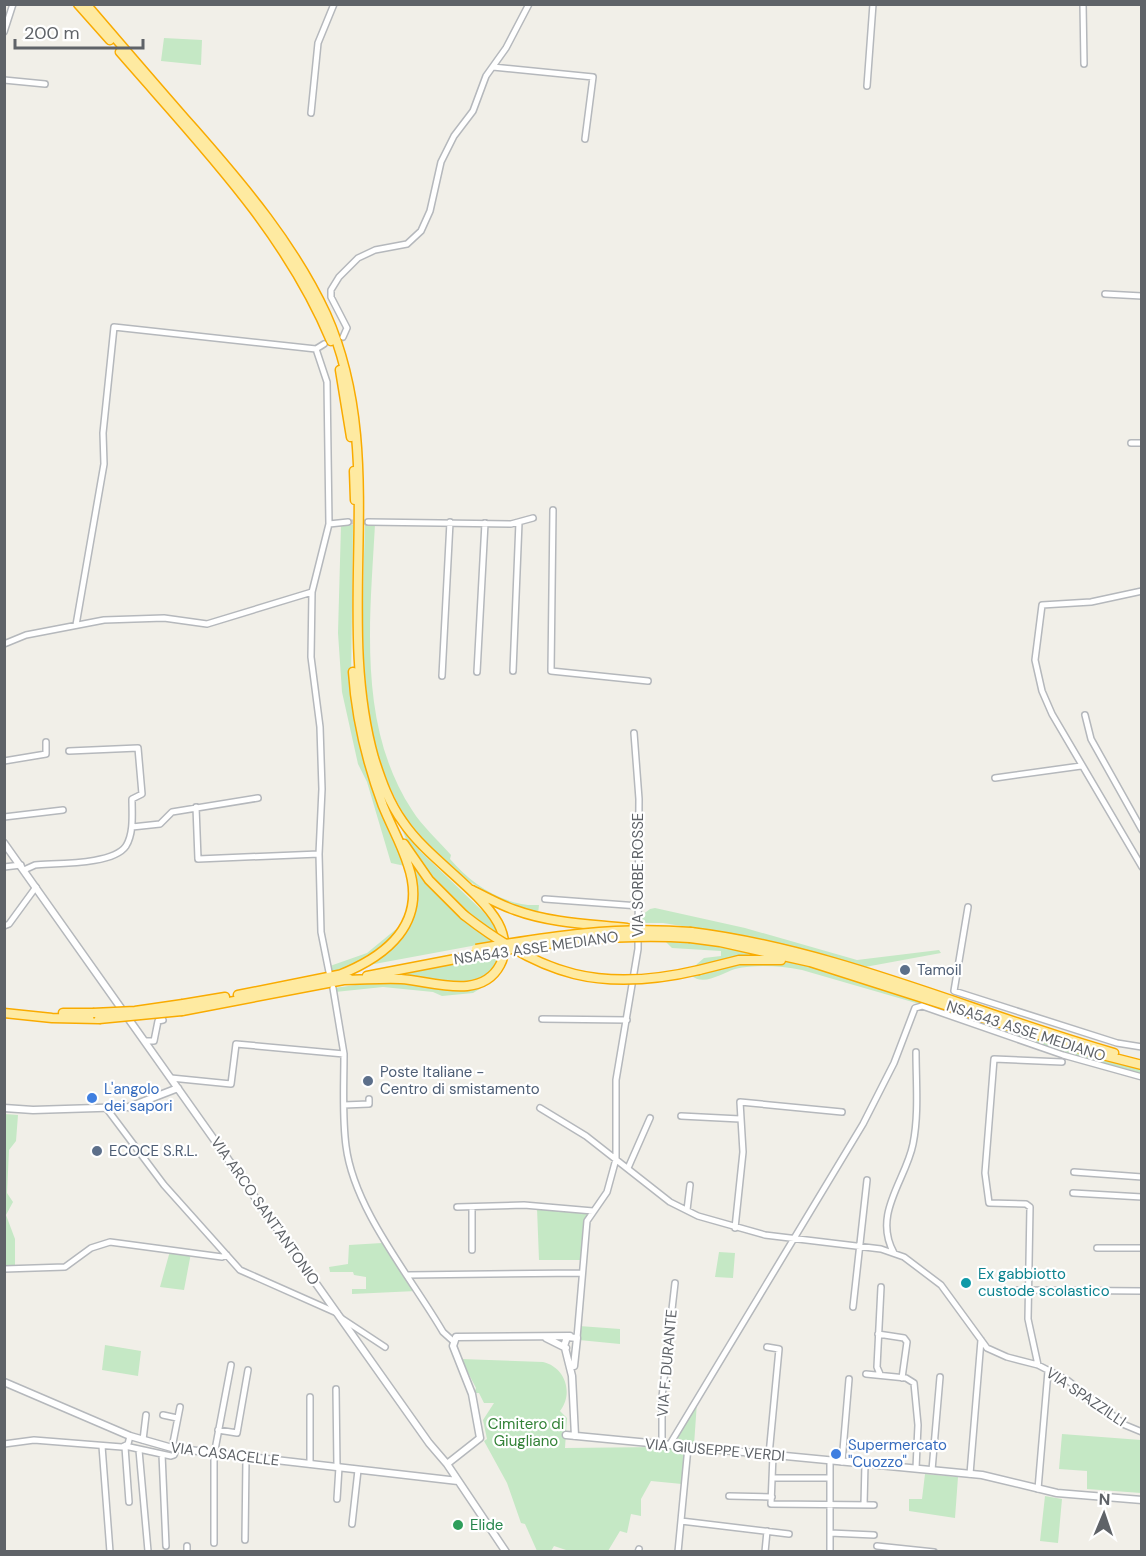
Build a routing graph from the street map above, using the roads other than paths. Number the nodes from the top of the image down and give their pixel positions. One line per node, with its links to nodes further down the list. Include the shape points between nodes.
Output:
1 (13, 4): 8 (street)
2 (78, 4): 14 (highway)
3 (86, 4): 14 (highway)
4 (334, 4): 15 (street, via 318,43)
5 (528, 4): 10 (street)
6 (873, 4): 13 (street)
7 (1083, 4): 9 (street)
8 (4, 32)
9 (1084, 64)
10 (493, 67): 16 (street, via 592,76); 19 (street, via 473,111 441,162 422,231 407,244 375,250 358,258 334,285 331,297 347,328)
11 (4, 80): 12 (street)
12 (45, 84)
13 (867, 86)
14 (165, 99): 54 (highway, via 284,250 330,340 340,372 353,454 354,687 369,766); 60 (highway, via 277,230 335,336 348,381 358,453 361,499 357,654 364,720 386,792 398,813 413,835)
15 (311, 112)
16 (585, 139)
17 (1105, 294): 18 (street)
18 (1142, 296)
19 (343, 337)
20 (324, 344): 21 (street)
21 (316, 349): 31 (street, via 327,382); 34 (street, via 114,327 104,464)
22 (1131, 443): 23 (street)
23 (1142, 443)
24 (553, 510): 39 (street, via 551,670)
25 (533, 518): 29 (street)
26 (348, 522): 31 (street)
27 (368, 522): 28 (street)
28 (450, 522): 30 (street); 38 (street)
29 (519, 522): 30 (street); 36 (street)
30 (485, 523): 37 (street)
31 (329, 524): 33 (street)
32 (1142, 591): 45 (street, via 1090,602 1042,605 1035,655 1040,681 1046,702)
33 (312, 592): 34 (street, via 207,624 164,618); 55 (street, via 311,657 320,727 322,789)
34 (76, 625): 35 (street, via 26,635)
35 (4, 644)
36 (513, 671)
37 (477, 672)
38 (442, 676)
39 (648, 681)
40 (1085, 715): 52 (street, via 1091,739)
41 (634, 733): 62 (street, VIA SORBE ROSSE, via 639,799)
42 (46, 742): 44 (street, via 46,754)
43 (69, 751): 51 (street, via 138,748 142,794 132,799)
44 (4, 761)
45 (1081, 766): 46 (street); 57 (street)
46 (995, 778)
47 (258, 798): 48 (street)
48 (196, 807): 51 (street, via 172,812 160,824); 55 (street, via 198,860)
49 (63, 810): 50 (street)
50 (4, 817)
51 (132, 827): 58 (street, via 125,847 108,858)
52 (1142, 830)
53 (4, 843): 58 (street, VIA ARCO SANT'ANTONIO)
54 (406, 852): 68 (highway, bridge, via 464,915 493,936 538,962 578,976 613,981 659,980 755,958); 70 (highway, via 412,902 409,917 394,943)
55 (319, 854): 69 (street, via 321,932)
56 (4, 867): 58 (street)
57 (1142, 867)
58 (23, 868): 59 (street, VIA ARCO SANT'ANTONIO)
59 (36, 887): 64 (street); 78 (street, VIA ARCO SANT'ANTONIO)
60 (466, 887): 65 (highway, bridge, via 534,916); 70 (highway, via 497,921 503,934 502,962 483,983 461,987)
61 (545, 899): 62 (street)
62 (639, 906): 77 (street, VIA SORBE ROSSE, via 638,949)
63 (968, 907): 79 (street, via 954,991)
64 (4, 926)
65 (630, 928): 66 (highway, NSA543 ASSE MEDIANO, bridge); 67 (highway, NSA543 ASSE MEDIANO, bridge)
66 (690, 935): 67 (highway, NSA543 ASSE MEDIANO, bridge, via 597,938); 68 (highway, NSA543 ASSE MEDIANO); 82 (highway, NSA543 ASSE MEDIANO, via 759,942)
67 (476, 952): 70 (highway, NSA543 ASSE MEDIANO)
68 (810, 962): 82 (highway, NSA543 ASSE MEDIANO)
69 (329, 972)
70 (341, 978): 74 (highway, NSA543 ASSE MEDIANO, bridge, via 182,1007 96,1016)
71 (333, 988): 81 (street)
72 (4, 1008): 74 (highway)
73 (4, 1013): 74 (highway)
74 (24, 1013)
75 (542, 1019): 77 (street)
76 (163, 1020): 78 (street, via 158,1021 154,1041)
77 (627, 1020): 100 (street, VIA SORBE ROSSE, via 616,1080)
78 (145, 1041): 86 (street, VIA ARCO SANT'ANTONIO)
79 (1142, 1047)
80 (916, 1052): 118 (street, via 913,1145 894,1187 888,1213)
81 (344, 1054): 86 (street, via 236,1044 231,1083); 92 (street)
82 (1130, 1060): 83 (highway, NSA543 ASSE MEDIANO); 85 (highway)
83 (1142, 1060)
84 (1062, 1062): 126 (street, via 994,1059 985,1173 987,1200 992,1204 1030,1207)
85 (1142, 1065)
86 (170, 1077): 88 (street, VIA ARCO SANT'ANTONIO); 89 (street)
87 (1142, 1077): 113 (street, via 1063,1055 922,1006 915,1008 880,1092)
88 (178, 1088): 89 (street); 90 (street, VIA ARCO SANT'ANTONIO)
89 (164, 1094): 90 (street); 95 (street, via 138,1105)
90 (186, 1099): 129 (street, VIA ARCO SANT'ANTONIO)
91 (369, 1099): 92 (street, via 369,1104)
92 (344, 1105): 122 (street, via 346,1147 353,1172 383,1240)
93 (4, 1108): 95 (street)
94 (540, 1108): 100 (street)
95 (107, 1109): 119 (street, via 164,1185)
96 (842, 1112): 99 (street, via 740,1102)
97 (681, 1116): 99 (street)
98 (650, 1118): 101 (street)
99 (740, 1119): 112 (street, via 742,1152)
100 (616, 1159): 101 (street); 111 (street, VIA SORBE ROSSE, via 607,1192)
101 (628, 1168): 110 (street, via 670,1202)
102 (1074, 1172): 103 (street)
103 (1142, 1177)
104 (867, 1179): 114 (street)
105 (690, 1185): 110 (street)
106 (1073, 1193): 107 (street)
107 (1142, 1197)
108 (457, 1207): 109 (street)
109 (472, 1207): 111 (street, via 524,1205); 117 (street)
110 (687, 1210): 112 (street, VIA SPAZZILLI)
111 (592, 1211): 121 (street, VIA SORBE ROSSE, via 587,1221)
112 (735, 1228): 113 (street, VIA SPAZZILLI)
113 (795, 1239): 114 (street, VIA SPAZZILLI); 164 (street)
114 (861, 1246): 118 (street, VIA SPAZZILLI); 128 (street)
115 (1096, 1248): 116 (street)
116 (1142, 1248)
117 (472, 1250)
118 (894, 1253): 133 (street, VIA SPAZZILLI, via 941,1285)
119 (227, 1255): 120 (street, via 110,1242 91,1248 65,1267); 129 (street, via 248,1275)
120 (4, 1269)
121 (582, 1273): 122 (street); 132 (street, VIA SORBE ROSSE)
122 (408, 1275): 134 (street, via 443,1332)
123 (675, 1283): 163 (street, VIA F. DURANTE, via 662,1397)
124 (880, 1287): 130 (street)
125 (1018, 1290): 126 (street)
126 (1029, 1290): 127 (street); 140 (street, via 1028,1319)
127 (1142, 1291)
128 (854, 1307)
129 (339, 1316): 136 (street); 177 (street, VIA ARCO SANT'ANTONIO)
130 (878, 1334): 144 (street); 147 (street, via 904,1338 907,1342)
131 (540, 1336): 132 (street); 134 (street, via 461,1336); 137 (street)
132 (574, 1337): 135 (street); 137 (street, via 566,1339)
133 (981, 1340): 140 (street, VIA SPAZZILLI, via 987,1348 1007,1357); 183 (street)
134 (453, 1341): 177 (street, via 471,1394 480,1438)
135 (576, 1346): 137 (street); 145 (street)
136 (385, 1347)
137 (565, 1347): 145 (street)
138 (767, 1347): 172 (street, via 779,1349)
139 (231, 1365): 156 (street)
140 (1038, 1365): 142 (street, VIA SPAZZILLI)
141 (248, 1370): 156 (street, via 237,1433)
142 (1048, 1371): 157 (street, VIA SPAZZILLI, via 1125,1425); 187 (street)
143 (867, 1374): 144 (street)
144 (880, 1374): 147 (street)
145 (572, 1376): 160 (street)
146 (940, 1377): 182 (street)
147 (902, 1378): 180 (street, via 914,1383 918,1425)
148 (849, 1379): 175 (street)
149 (4, 1382): 159 (street, VIA CASACELLE)
150 (336, 1389): 179 (street)
151 (310, 1397): 176 (street)
152 (180, 1407): 155 (street)
153 (146, 1415): 161 (street)
154 (163, 1415): 155 (street)
155 (177, 1418): 168 (street)
156 (218, 1430): 171 (street)
157 (1142, 1432)
158 (566, 1435): 160 (street, VIA GIUSEPPE VERDI)
159 (130, 1436): 161 (street, VIA CASACELLE); 166 (street)
160 (575, 1436): 163 (street, VIA GIUSEPPE VERDI)
161 (143, 1440): 168 (street, VIA CASACELLE)
162 (4, 1444): 165 (street, via 34,1440)
163 (662, 1444): 164 (street, VIA GIUSEPPE VERDI)
164 (670, 1444): 167 (street, VIA GIUSEPPE VERDI)
165 (102, 1446): 166 (street); 206 (street)
166 (125, 1447): 169 (street); 192 (street)
167 (688, 1447): 172 (street, VIA GIUSEPPE VERDI); 196 (street)
168 (174, 1448): 170 (street, via 173,1456); 171 (street, VIA CASACELLE)
169 (140, 1449): 170 (street); 207 (street)
170 (162, 1454): 204 (street)
171 (214, 1455): 173 (street, VIA CASACELLE); 203 (street)
172 (771, 1455): 174 (street, VIA GIUSEPPE VERDI); 184 (street)
173 (246, 1458): 176 (street, VIA CASACELLE); 202 (street)
174 (830, 1460): 175 (street, VIA GIUSEPPE VERDI); 185 (street)
175 (842, 1462): 178 (street, VIA GIUSEPPE VERDI)
176 (310, 1464): 179 (street, VIA CASACELLE)
177 (447, 1464): 186 (street, VIA ARCO SANT'ANTONIO)
178 (865, 1464): 180 (street, VIA GIUSEPPE VERDI); 194 (street)
179 (338, 1467): 181 (street, VIA CASACELLE); 190 (street)
180 (916, 1468): 182 (street, VIA GIUSEPPE VERDI)
181 (358, 1470): 186 (street, VIA CASACELLE); 197 (street)
182 (932, 1470): 183 (street, VIA GIUSEPPE VERDI)
183 (970, 1473): 187 (street, VIA GIUSEPPE VERDI)
184 (772, 1478): 185 (street); 189 (street)
185 (830, 1478): 193 (street)
186 (458, 1481): 208 (street, VIA ARCO SANT'ANTONIO)
187 (1038, 1489): 191 (street, VIA GIUSEPPE VERDI)
188 (729, 1497): 189 (street)
189 (772, 1497): 193 (street, via 771,1504)
190 (337, 1499)
191 (1142, 1500)
192 (129, 1502)
193 (830, 1504): 194 (street); 199 (street)
194 (864, 1505): 195 (street)
195 (874, 1505)
196 (681, 1521): 198 (street); 209 (street)
197 (352, 1524)
198 (767, 1531): 200 (street); 210 (street)
199 (830, 1533): 201 (street); 211 (street)
200 (789, 1534)
201 (874, 1535)
202 (245, 1540)
203 (214, 1543)
204 (166, 1546)
205 (877, 1546): 212 (street)
206 (110, 1551)
207 (148, 1551)
208 (506, 1551)
209 (678, 1551)
210 (765, 1551)
211 (830, 1551)
212 (934, 1551)

